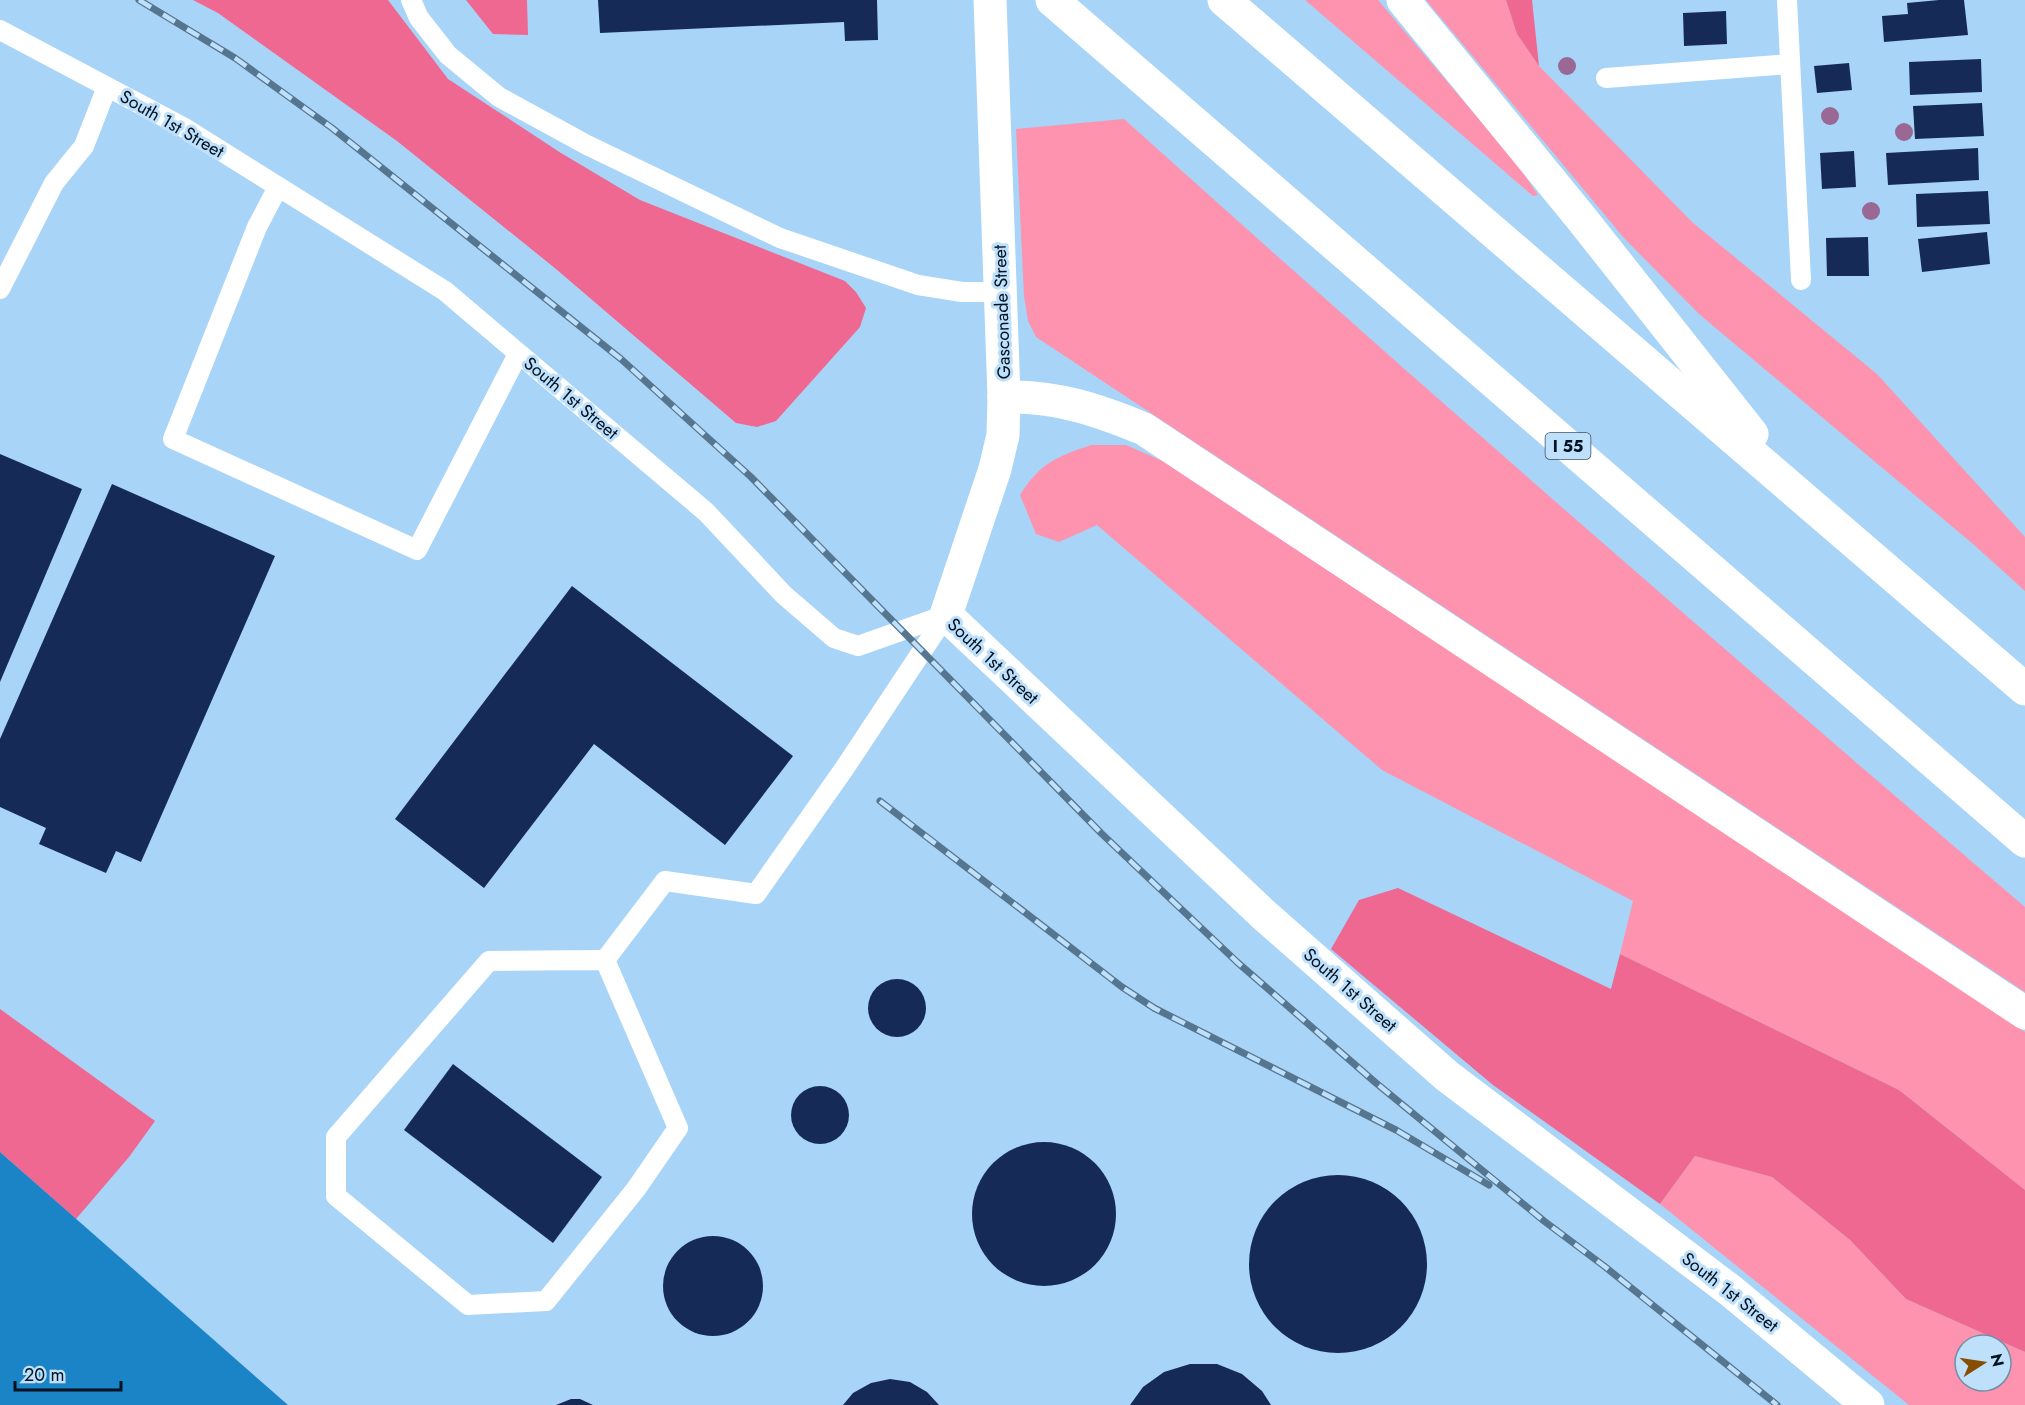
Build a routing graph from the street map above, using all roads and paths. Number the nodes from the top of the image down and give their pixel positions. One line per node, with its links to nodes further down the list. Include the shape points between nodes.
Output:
1 (411, 0): 14 (lane, via 419,18 447,55 499,97 587,145 790,242 918,285 962,292)
2 (990, 0): 14 (main road, Gasconade Street)
3 (1052, 0): 20 (main road, I 55)
4 (1224, 0): 17 (main road)
5 (1403, 0): 17 (main road)
6 (1786, 0): 8 (lane)
7 (0, 30): 10 (lane, South 1st Street)
8 (1790, 64): 9 (lane); 12 (lane)
9 (1606, 78)
10 (107, 87): 11 (lane, South 1st Street); 13 (lane, via 84,146 54,183)
11 (278, 187): 15 (lane, South 1st Street, via 445,291); 15 (lane, via 257,227 173,439 417,550)
12 (1801, 280)
13 (0, 289)
14 (1001, 292): 16 (main road, Gasconade Street)
15 (518, 354): 18 (lane, South 1st Street, via 706,512 784,595 834,638 858,646)
16 (1004, 397): 18 (main road, Gasconade Street, via 1003,435 995,469); 22 (main road, via 1060,400 1104,412 1144,429)
17 (1799, 494): 19 (main road)
18 (946, 615): 21 (lane, via 756,894 665,881); 23 (main road, South 1st Street, via 1264,915 1447,1076 1731,1291)
19 (2025, 689)
20 (2025, 841)
21 (605, 960): 21 (lane, via 678,1128 639,1185 546,1301 468,1305 336,1196 336,1137 489,961)
22 (2025, 1014)
23 (1868, 1405)

